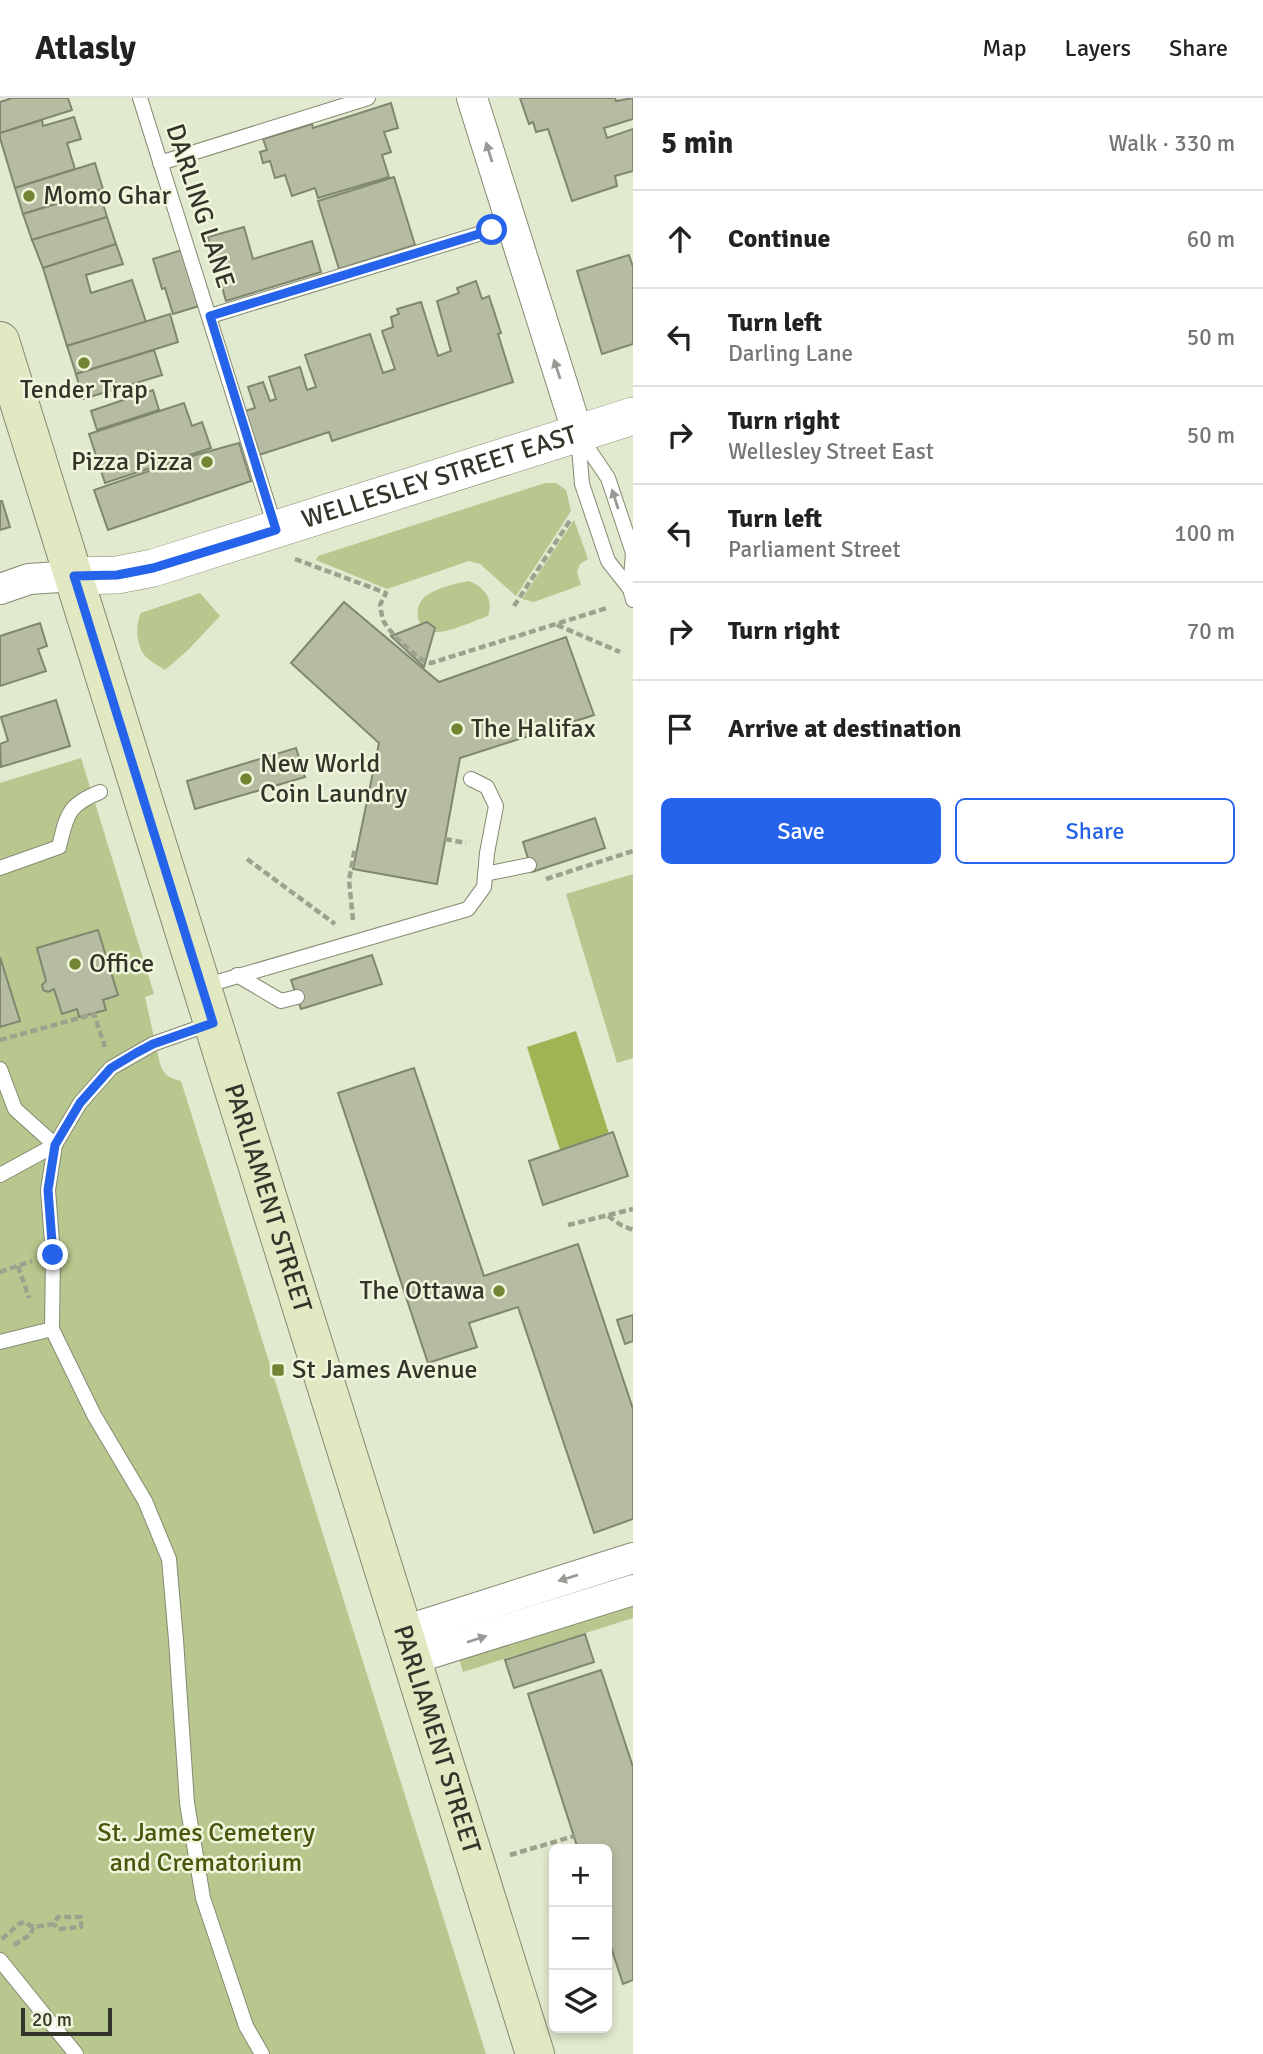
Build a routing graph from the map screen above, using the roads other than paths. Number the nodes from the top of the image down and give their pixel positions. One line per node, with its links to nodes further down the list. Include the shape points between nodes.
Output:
1 (140, 98): 4 (lane, DARLING LANE)
2 (368, 98): 4 (lane)
3 (472, 98): 5 (street, one-way to 3)
4 (160, 163): 6 (lane, DARLING LANE)
5 (511, 224): 6 (lane); 9 (street, one-way to 5)
6 (210, 316): 10 (lane, DARLING LANE)
7 (0, 341): 11 (main road, PARLIAMENT STREET)
8 (633, 416): 9 (street, WELLESLEY STREET EAST)
9 (578, 433): 10 (street, WELLESLEY STREET EAST); 13 (lane, via 582,484 608,562); 13 (lane, one-way to 9, via 633,553 608,478)
10 (285, 544): 11 (street, WELLESLEY STREET EAST, via 117,575)
11 (74, 576): 12 (street, WELLESLEY STREET EAST, via 30,579); 19 (main road, PARLIAMENT STREET)
12 (0, 589)
13 (631, 594)
14 (471, 779): 18 (lane, via 486,788 496,806)
15 (100, 792): 17 (lane, via 76,804 67,816 59,847)
16 (529, 865): 18 (lane)
17 (0, 868)
18 (485, 874): 19 (lane, via 484,887 468,909)
19 (219, 981): 20 (lane, via 281,1001); 21 (main road, PARLIAMENT STREET)
20 (297, 997)
21 (213, 1023): 23 (lane, via 153,1044 111,1068 80,1103); 29 (main road, PARLIAMENT STREET)
22 (0, 1069): 23 (lane, via 15,1109)
23 (55, 1145): 24 (lane); 25 (lane, via 48,1190)
24 (0, 1175)
25 (52, 1329): 26 (lane); 32 (lane, via 94,1415 145,1501 169,1559 187,1803 203,1898 246,2026)
26 (0, 1342)
27 (633, 1558): 29 (street, one-way to 29)
28 (633, 1590): 29 (street, one-way to 28)
29 (408, 1645): 33 (main road, PARLIAMENT STREET)
30 (3, 1954): 31 (lane)
31 (76, 2054)
32 (262, 2054)
33 (535, 2054)

